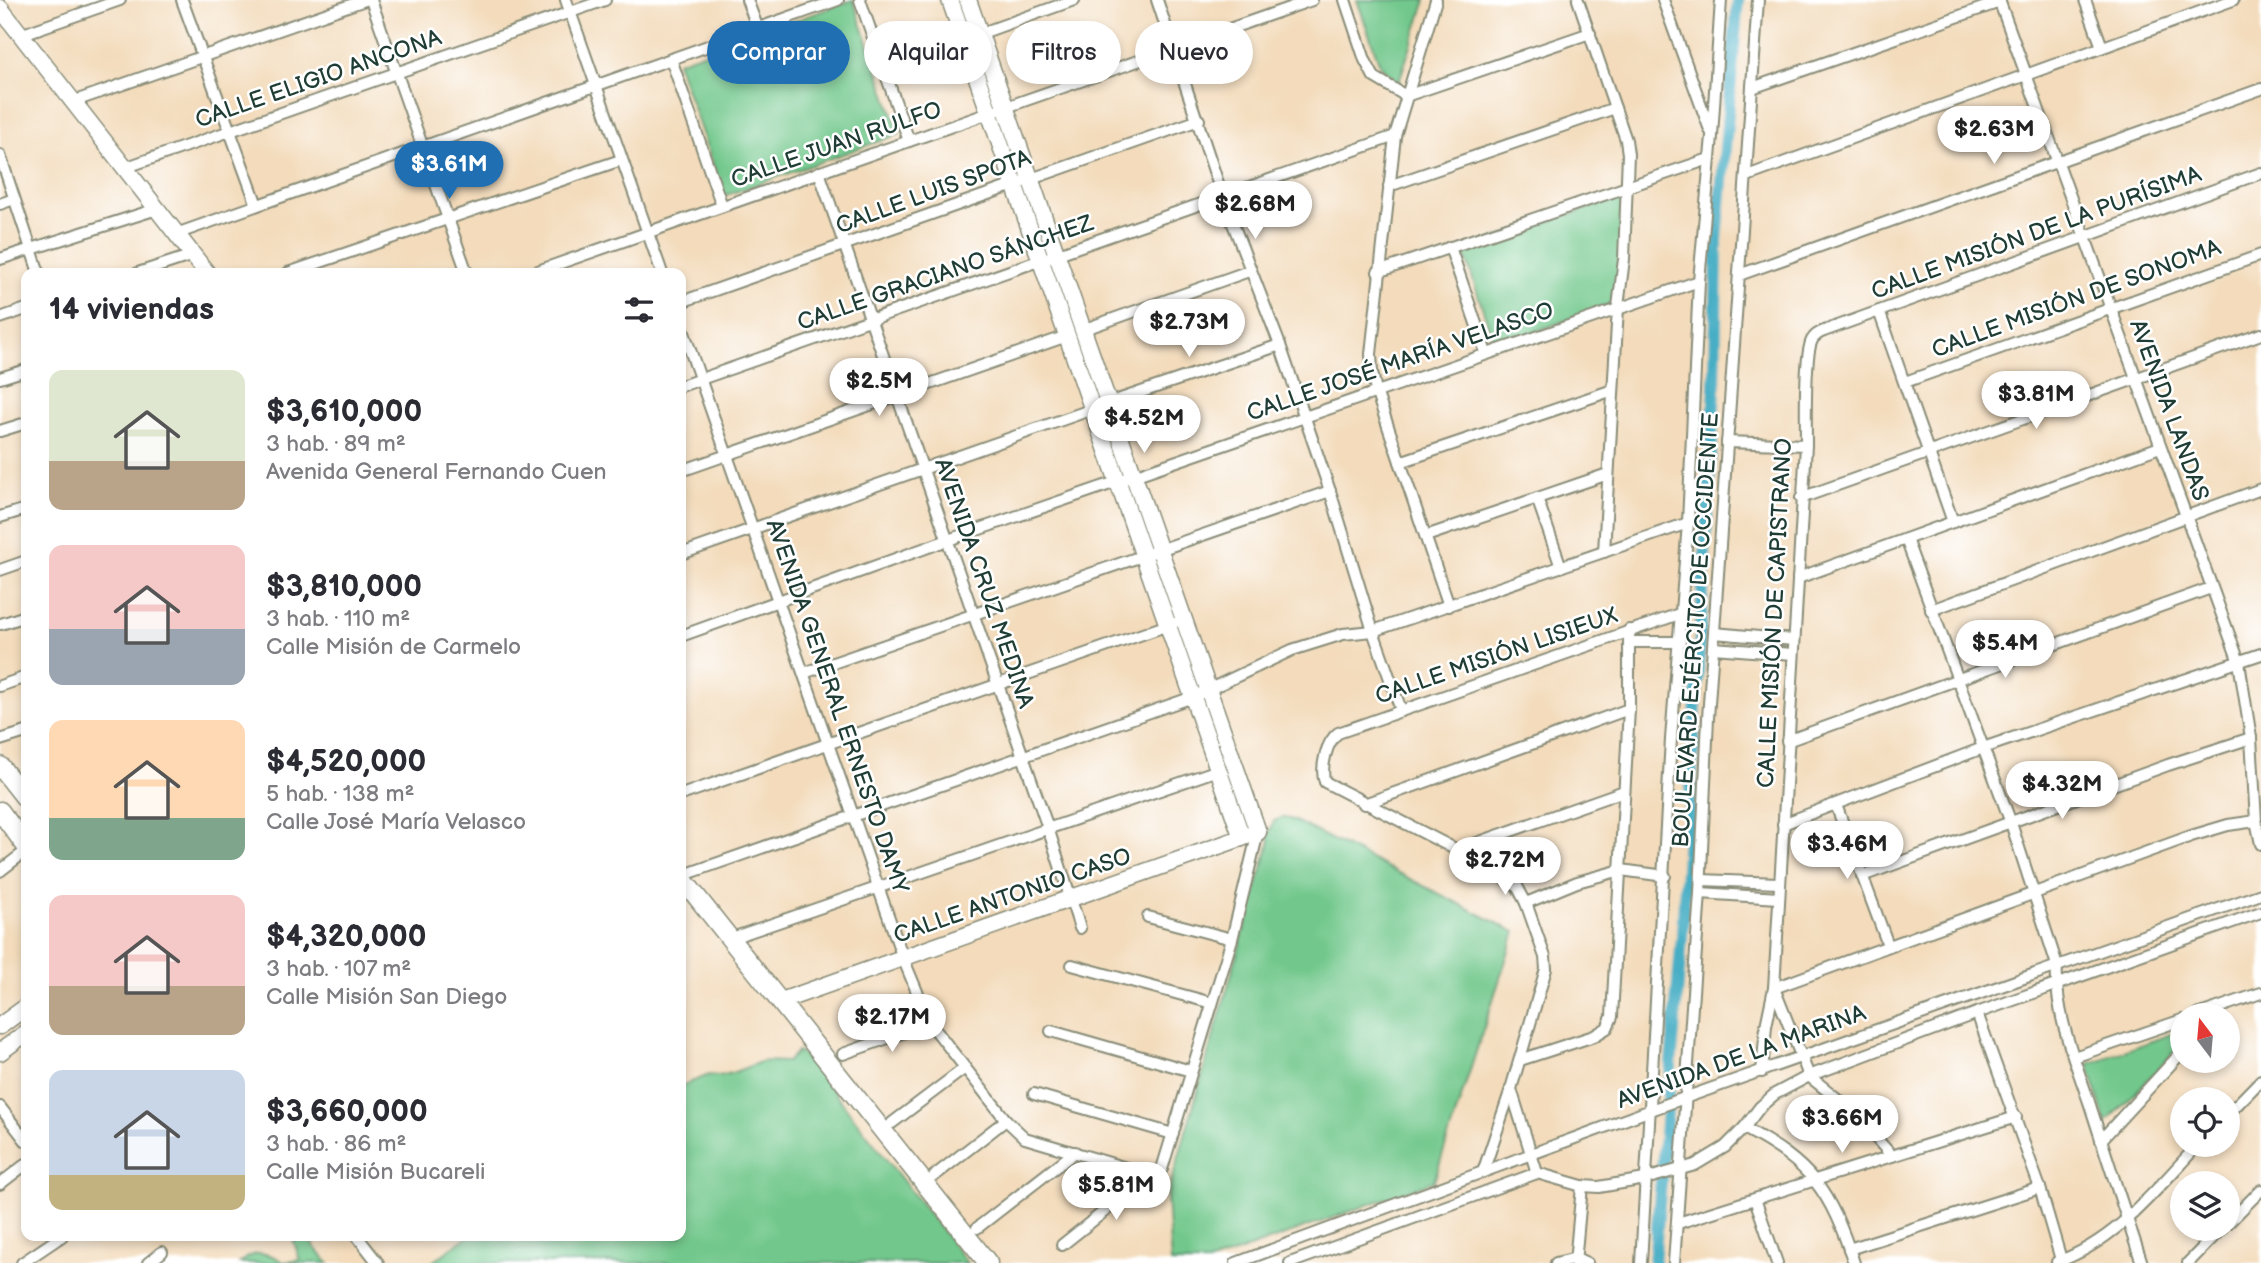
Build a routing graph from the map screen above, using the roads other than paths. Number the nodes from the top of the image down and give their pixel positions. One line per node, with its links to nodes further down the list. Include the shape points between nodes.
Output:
1 (120, 0): 33 (street)
2 (182, 0): 36 (street)
3 (365, 0): 36 (street)
4 (371, 0): 39 (street)
5 (566, 0): 25 (street)
6 (605, 0): 25 (street, CALLE ELIGIO ANCONA)
7 (747, 0): 26 (street)
8 (838, 0): 27 (street)
9 (860, 0): 54 (street)
10 (950, 0): 49 (street)
11 (968, 0): 28 (street)
12 (1074, 0): 31 (street)
13 (1157, 0): 29 (street)
14 (1312, 0): 30 (street, CALLE JUAN RULFO)
15 (1345, 0): 46 (street, via 1374,77)
16 (1578, 0): 32 (street)
17 (1663, 0): 53 (street)
18 (1721, 0): 53 (street, BOULEVARD EJÉRCITO DE OCCIDENTE)
19 (1758, 0): 44 (street, BOULEVARD EJÉRCITO DE OCCIDENTE)
20 (2085, 0): 35 (street)
21 (2233, 0): 35 (street)
22 (1439, 1): 46 (street)
23 (1999, 1): 40 (street, AVENIDA LANDAS); 44 (street)
24 (0, 8): 33 (street)
25 (571, 12): 39 (street, CALLE ELIGIO ANCONA); 43 (street)
26 (755, 21)
27 (780, 21)
28 (975, 21)
29 (1164, 21)
30 (1253, 21)
31 (992, 29)
32 (1590, 33): 46 (street); 48 (street)
33 (20, 35): 47 (street)
34 (707, 47): 37 (street)
35 (2102, 47): 40 (street)
36 (202, 57): 47 (street); 51 (street)
37 (671, 59): 43 (street); 71 (street)
38 (1135, 62): 49 (street, CALLE JUAN RULFO)
39 (397, 72): 51 (street, CALLE ELIGIO ANCONA); 55 (street)
40 (2026, 75): 59 (street, AVENIDA LANDAS); 63 (street)
41 (991, 84): 49 (street)
42 (1186, 84): 50 (street)
43 (596, 87): 55 (street); 58 (street)
44 (1752, 88): 63 (street, BOULEVARD EJÉRCITO DE OCCIDENTE)
45 (2261, 89): 59 (street)
46 (1406, 96): 52 (street)
47 (72, 102): 60 (street)
48 (1615, 108): 65 (street); 66 (street, via 1628,154)
49 (997, 110): 54 (street, CALLE JUAN RULFO); 64 (street)
50 (1199, 120): 64 (street, CALLE LUIS SPOTA); 67 (street)
51 (229, 131): 60 (street, CALLE ELIGIO ANCONA); 70 (street)
52 (1395, 136): 65 (street); 67 (street, CALLE GRACIANO SÁNCHEZ)
53 (1712, 136): 57 (street, BOULEVARD EJÉRCITO DE OCCIDENTE)
54 (909, 141): 61 (street, CALLE JUAN RULFO)
55 (422, 147): 70 (street); 73 (street)
56 (0, 155): 68 (street)
57 (1709, 159): 66 (street); 94 (street, BOULEVARD EJÉRCITO DE OCCIDENTE)
58 (621, 160): 73 (street); 74 (street)
59 (2058, 160): 76 (street, AVENIDA LANDAS); 93 (street)
60 (124, 168): 72 (street)
61 (819, 172): 71 (street, CALLE JUAN RULFO); 77 (street, AVENIDA CRUZ MEDINA)
62 (2261, 173): 76 (street, CALLE MISIÓN DE LA PURÍSIMA)
63 (1747, 176): 93 (street, BOULEVARD EJÉRCITO DE OCCIDENTE)
64 (1022, 181): 77 (street, CALLE LUIS SPOTA); 82 (street)
65 (1389, 186): 92 (street)
66 (1626, 187): 78 (street); 96 (street)
67 (1223, 198): 82 (street, CALLE GRACIANO SÁNCHEZ); 91 (street)
68 (14, 199): 69 (street); 79 (street)
69 (0, 204)
70 (257, 205): 75 (street)
71 (722, 206): 74 (street, CALLE JUAN RULFO)
72 (157, 209): 75 (street); 79 (street)
73 (447, 218): 87 (street); 88 (street)
74 (647, 233): 89 (street, CALLE JUAN RULFO); 90 (street)
75 (176, 234): 80 (street)
76 (2085, 237): 97 (street, AVENIDA LANDAS); 99 (street, CALLE MISIÓN DE LA PURÍSIMA)
77 (844, 245): 95 (street, CALLE LUIS SPOTA); 101 (street, AVENIDA CRUZ MEDINA)
78 (1450, 247): 92 (street); 107 (street)
79 (31, 249): 83 (street); 84 (street)
80 (193, 255): 85 (street); 86 (street)
81 (2261, 255): 97 (street, CALLE MISIÓN DE SONOMA)
82 (1049, 258): 101 (street, CALLE GRACIANO SÁNCHEZ); 103 (street)
83 (0, 260)
84 (37, 268)
85 (153, 268)
86 (203, 268)
87 (302, 268)
88 (465, 268)
89 (546, 268)
90 (660, 268)
91 (1250, 271): 103 (street); 106 (street)
92 (1378, 272): 115 (street, via 1371,354)
93 (1739, 275): 122 (street, BOULEVARD EJÉRCITO DE OCCIDENTE)
94 (1699, 281): 96 (street, CALLE JOSÉ MARÍA VELASCO); 140 (street, BOULEVARD EJÉRCITO DE OCCIDENTE)
95 (686, 300)
96 (1618, 307): 107 (street, CALLE JOSÉ MARÍA VELASCO); 114 (street)
97 (2111, 308): 111 (street, AVENIDA LANDAS); 112 (street, CALLE MISIÓN DE SONOMA)
98 (21, 311): 100 (street)
99 (1879, 311): 102 (street, CALLE MISIÓN DE LA PURÍSIMA); 112 (street)
100 (0, 318)
101 (871, 320): 110 (street, CALLE GRACIANO SÁNCHEZ); 116 (street, AVENIDA CRUZ MEDINA)
102 (1824, 331): 123 (street, CALLE MISIÓN DE CAPISTRANO, via 1816,334 1810,345)
103 (1074, 333): 116 (street); 117 (street); 118 (street)
104 (2261, 334): 111 (street)
105 (686, 338): 110 (street, AVENIDA GENERAL ERNESTO DAMY)
106 (1280, 345): 117 (street); 119 (street)
107 (1486, 353): 115 (street, CALLE JOSÉ MARÍA VELASCO)
108 (21, 372): 109 (street)
109 (0, 378)
110 (701, 379): 113 (street, CALLE GRACIANO SÁNCHEZ); 126 (street, AVENIDA GENERAL ERNESTO DAMY)
111 (2136, 379): 124 (street, AVENIDA LANDAS); 125 (street)
112 (1905, 382): 125 (street)
113 (686, 384)
114 (1613, 390): 127 (street); 130 (street)
115 (1376, 391): 119 (street, CALLE JOSÉ MARÍA VELASCO); 127 (street)
116 (897, 395): 126 (street); 129 (street, AVENIDA CRUZ MEDINA)
117 (1109, 404): 131 (street)
118 (1093, 410): 129 (street); 131 (street)
119 (1304, 416): 131 (street, CALLE JOSÉ MARÍA VELASCO); 133 (street)
120 (21, 425): 121 (street)
121 (0, 431)
122 (1727, 442): 123 (street); 162 (street, BOULEVARD EJÉRCITO DE OCCIDENTE)
123 (1806, 445): 135 (street, CALLE MISIÓN DE CAPISTRANO)
124 (2160, 447): 138 (street, AVENIDA LANDAS); 139 (street)
125 (1929, 453): 135 (street); 139 (street)
126 (728, 454): 128 (street); 141 (street, AVENIDA GENERAL ERNESTO DAMY)
127 (1400, 462): 142 (street)
128 (686, 469)
129 (923, 469): 141 (street); 144 (street, AVENIDA CRUZ MEDINA)
130 (1608, 474): 134 (street); 146 (street)
131 (1125, 479): 144 (street, CALLE JOSÉ MARÍA VELASCO); 147 (street)
132 (2261, 489): 138 (street)
133 (1330, 491): 147 (street); 161 (street)
134 (1537, 498): 142 (street); 149 (street)
135 (1801, 498): 151 (street, CALLE MISIÓN DE CAPISTRANO)
136 (21, 511): 137 (street)
137 (0, 517)
138 (2185, 517): 152 (street, AVENIDA LANDAS); 155 (street)
139 (1953, 522): 143 (street)
140 (1688, 523): 146 (street); 156 (street, BOULEVARD EJÉRCITO DE OCCIDENTE)
141 (754, 528): 145 (street); 153 (street, AVENIDA GENERAL ERNESTO DAMY)
142 (1426, 536): 154 (street)
143 (1906, 539): 151 (street); 155 (street)
144 (948, 540): 153 (street, CALLE JOSÉ MARÍA VELASCO); 157 (street, AVENIDA CRUZ MEDINA)
145 (686, 552)
146 (1604, 552): 149 (street)
147 (1151, 553): 157 (street); 159 (street)
148 (21, 563): 150 (street)
149 (1561, 567): 154 (street)
150 (0, 570)
151 (1798, 578): 165 (street, CALLE MISIÓN DE CAPISTRANO)
152 (2211, 588): 170 (street, AVENIDA LANDAS); 173 (street)
153 (779, 600): 163 (street, CALLE JOSÉ MARÍA VELASCO); 171 (street, AVENIDA GENERAL ERNESTO DAMY)
154 (1449, 606): 161 (street)
155 (1931, 610): 173 (street)
156 (1682, 613): 164 (street, CALLE MISIÓN LISIEUX); 166 (street, BOULEVARD EJÉRCITO DE OCCIDENTE)
157 (974, 615): 171 (street); 174 (street, AVENIDA CRUZ MEDINA)
158 (21, 618): 160 (street)
159 (1175, 622): 174 (street); 176 (street)
160 (1, 624)
161 (1373, 631): 176 (street, via 1343,634 1292,650); 178 (street)
162 (1714, 633): 165 (street); 167 (street, BOULEVARD EJÉRCITO DE OCCIDENTE)
163 (686, 634)
164 (1629, 636): 166 (street, CALLE MISIÓN LISIEUX); 177 (street); 178 (street, CALLE MISIÓN LISIEUX)
165 (1794, 639): 168 (street, CALLE MISIÓN DE CAPISTRANO)
166 (1680, 642): 209 (street, BOULEVARD EJÉRCITO DE OCCIDENTE)
167 (1713, 648): 168 (street); 211 (street, BOULEVARD EJÉRCITO DE OCCIDENTE)
168 (1793, 654): 182 (street, CALLE MISIÓN DE CAPISTRANO)
169 (2261, 654): 170 (street)
170 (2239, 662): 180 (street, AVENIDA LANDAS); 184 (street)
171 (804, 673): 183 (street, AVENIDA GENERAL ERNESTO DAMY)
172 (21, 679): 175 (street)
173 (1958, 680): 182 (street); 184 (street)
174 (998, 684): 183 (street); 185 (street, AVENIDA CRUZ MEDINA)
175 (0, 686)
176 (1201, 694): 185 (street); 187 (street); 199 (street)
177 (1629, 709): 189 (street); 191 (street)
178 (1401, 710): 191 (street, CALLE MISIÓN LISIEUX, via 1338,733 1329,743 1322,773 1325,782)
179 (21, 734): 181 (street)
180 (2251, 738): 195 (street, AVENIDA LANDAS); 196 (street)
181 (0, 740)
182 (1787, 741): 197 (street, CALLE MISIÓN DE CAPISTRANO)
183 (828, 742): 190 (street); 194 (street, AVENIDA GENERAL ERNESTO DAMY)
184 (1983, 748): 192 (street); 196 (street)
185 (1023, 756): 194 (street); 198 (street, AVENIDA CRUZ MEDINA)
186 (0, 766): 188 (main road)
187 (1218, 770): 198 (street); 200 (street)
188 (21, 789)
189 (1624, 791): 203 (street); 206 (street)
190 (686, 793)
191 (1364, 804): 203 (street)
192 (1836, 805): 197 (street); 210 (street)
193 (0, 811): 201 (main road)
194 (854, 815): 208 (street); 214 (street, AVENIDA GENERAL ERNESTO DAMY)
195 (2256, 821): 202 (street, AVENIDA LANDAS); 216 (street, via 2191,836)
196 (2011, 823): 210 (street); 216 (street)
197 (1783, 824): 213 (street, CALLE MISIÓN DE CAPISTRANO)
198 (1048, 828): 214 (street); 218 (street, AVENIDA CRUZ MEDINA)
199 (1258, 832): 200 (street, CALLE ANTONIO CASO); 205 (street)
200 (1242, 838): 205 (street); 218 (street, CALLE ANTONIO CASO)
201 (21, 841)
202 (2261, 844)
203 (1457, 850): 220 (street, via 1510,880)
204 (21, 852): 207 (street)
205 (1254, 854): 225 (street)
206 (1621, 870): 209 (street); 220 (street); 247 (street, via 1612,1017 1607,1028)
207 (0, 871)
208 (686, 874)
209 (1665, 876): 259 (street, BOULEVARD EJÉRCITO DE OCCIDENTE)
210 (1863, 876): 226 (street)
211 (1701, 880): 213 (street); 215 (street, BOULEVARD EJÉRCITO DE OCCIDENTE)
212 (686, 883): 224 (main road)
213 (1779, 883): 219 (street, CALLE MISIÓN DE CAPISTRANO)
214 (878, 887): 224 (street); 227 (street, AVENIDA GENERAL ERNESTO DAMY)
215 (1700, 893): 219 (street); 256 (street, BOULEVARD EJÉRCITO DE OCCIDENTE)
216 (2034, 894): 226 (street); 229 (street)
217 (2261, 894): 229 (street, AVENIDA DE LA MARINA)
218 (1070, 898): 223 (street, AVENIDA CRUZ MEDINA); 227 (street, CALLE ANTONIO CASO)
219 (1779, 898): 231 (street, CALLE MISIÓN DE CAPISTRANO)
220 (1526, 902): 247 (street, via 1546,969)
221 (2261, 912): 230 (street, AVENIDA DE LA MARINA)
222 (1148, 917): 225 (street)
223 (1080, 929)
224 (729, 939): 233 (main road)
225 (1232, 939): 234 (street)
226 (1888, 945): 231 (street)
227 (904, 957): 233 (street, CALLE ANTONIO CASO); 238 (street, AVENIDA GENERAL ERNESTO DAMY)
228 (1072, 965): 234 (street)
229 (2057, 965): 230 (street); 245 (street, AVENIDA DE LA MARINA)
230 (2056, 985): 237 (street, AVENIDA DE LA MARINA); 246 (street)
231 (1774, 988): 245 (street); 251 (street, CALLE MISIÓN DE CAPISTRANO)
232 (2261, 993): 235 (street)
233 (781, 1001): 299 (main road)
234 (1212, 1003): 250 (street)
235 (2238, 1003)
236 (21, 1011): 240 (street)
237 (1977, 1013): 252 (street, AVENIDA DE LA MARINA); 260 (street)
238 (930, 1023): 244 (street); 249 (street, AVENIDA GENERAL ERNESTO DAMY)
239 (2170, 1024): 246 (street)
240 (0, 1027)
241 (1051, 1031): 250 (street)
242 (21, 1037): 243 (street)
243 (0, 1052)
244 (844, 1054)
245 (1801, 1056): 251 (street, AVENIDA DE LA MARINA); 252 (street)
246 (2074, 1057): 266 (street)
247 (1520, 1060): 254 (street)
248 (2170, 1065): 266 (street)
249 (965, 1068): 261 (street, AVENIDA GENERAL ERNESTO DAMY); 262 (street)
250 (1191, 1071): 265 (street)
251 (1762, 1072): 256 (street, AVENIDA DE LA MARINA)
252 (1809, 1076): 263 (street, AVENIDA DE LA MARINA, via 1775,1094); 269 (street, via 1850,1109)
253 (2261, 1080): 257 (street)
254 (1511, 1089): 268 (street); 273 (street)
255 (1034, 1094): 265 (street)
256 (1682, 1099): 259 (street, AVENIDA DE LA MARINA); 272 (street, BOULEVARD EJÉRCITO DE OCCIDENTE)
257 (2240, 1102)
258 (0, 1107): 264 (street)
259 (1654, 1109): 268 (street, AVENIDA DE LA MARINA); 277 (street, BOULEVARD EJÉRCITO DE OCCIDENTE)
260 (2016, 1117): 269 (street); 281 (street)
261 (1006, 1120): 267 (street, AVENIDA GENERAL ERNESTO DAMY, via 1025,1138); 276 (street)
262 (892, 1123)
263 (1744, 1128): 272 (street, AVENIDA DE LA MARINA, via 1708,1158); 278 (street, via 1788,1155)
264 (21, 1134)
265 (1173, 1134): 275 (street, via 1162,1169)
266 (2101, 1140): 285 (street)
267 (1074, 1152): 275 (street, AVENIDA GENERAL ERNESTO DAMY); 287 (street)
268 (1530, 1155): 273 (street, AVENIDA DE LA MARINA); 274 (street)
269 (1892, 1156): 278 (street)
270 (2187, 1157): 285 (street)
271 (21, 1168): 279 (street)
272 (1677, 1170): 277 (street, AVENIDA DE LA MARINA); 286 (street, BOULEVARD EJÉRCITO DE OCCIDENTE)
273 (1483, 1172): 300 (street, AVENIDA DE LA MARINA)
274 (1537, 1173): 280 (street, AVENIDA DE LA MARINA); 301 (street)
275 (1150, 1175): 291 (street)
276 (933, 1176)
277 (1645, 1179): 280 (street, AVENIDA DE LA MARINA); 303 (street, BOULEVARD EJÉRCITO DE OCCIDENTE)
278 (1816, 1180): 283 (street); 292 (street)
279 (0, 1184)
280 (1583, 1186): 294 (street)
281 (2040, 1188): 292 (street); 295 (street)
282 (2261, 1190): 284 (street)
283 (1755, 1199): 286 (street); 305 (street)
284 (2240, 1211)
285 (2127, 1219): 295 (street, via 2101,1241); 307 (street)
286 (1678, 1223): 304 (street, BOULEVARD EJÉRCITO DE OCCIDENTE)
287 (976, 1228)
288 (55, 1241): 296 (street)
289 (361, 1241): 298 (street)
290 (2209, 1241): 308 (street)
291 (1062, 1245)
292 (1849, 1249): 306 (street)
293 (162, 1252): 297 (street)
294 (1579, 1261): 302 (street)
295 (2059, 1262)
296 (22, 1263)
297 (148, 1263)
298 (378, 1263)
299 (988, 1263)
300 (1237, 1263)
301 (1290, 1263)
302 (1556, 1263)
303 (1641, 1263)
304 (1674, 1263)
305 (1777, 1263)
306 (1854, 1263)
307 (2142, 1263)
308 (2188, 1263)

